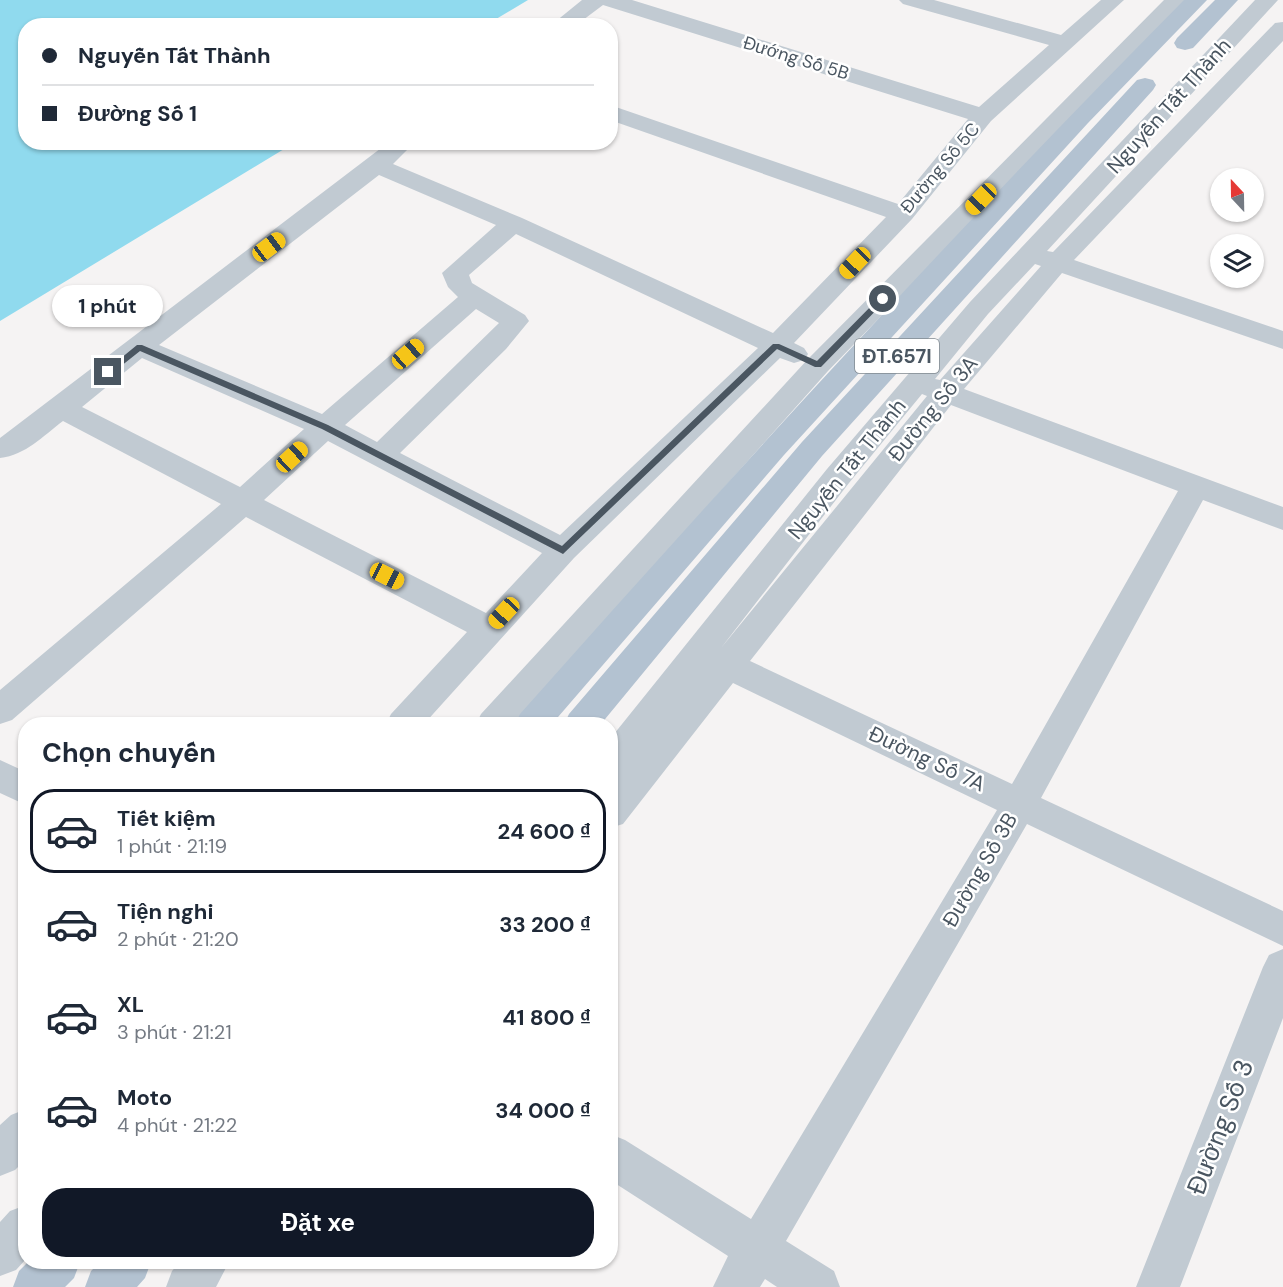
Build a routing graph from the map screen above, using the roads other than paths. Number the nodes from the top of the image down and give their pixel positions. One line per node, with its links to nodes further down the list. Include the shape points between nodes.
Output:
1 (596, 0): 9 (street)
2 (610, 0): 13 (street, Đướng Số 5B)
3 (910, 0): 11 (street)
4 (1113, 0): 11 (street, Đường Số 5C)
5 (1176, 0): 24 (street)
6 (1196, 0): 39 (main road, ĐT.657I, via 1080,118 774,448)
7 (1227, 0): 40 (main road, Nguyễn Tất Thành / ĐT.657I, via 1113,117 812,449)
8 (1267, 0): 18 (street, Nguyễn Tất Thành)
9 (571, 18)
10 (1283, 28): 19 (street, Đường Số 3A)
11 (1065, 43): 13 (street, Đường Số 5C)
12 (618, 115): 16 (street)
13 (983, 116): 16 (street, Đường Số 5C)
14 (395, 150): 15 (street)
15 (377, 166): 17 (street); 23 (street)
16 (903, 214): 22 (street, Đường Số 5C)
17 (513, 223): 20 (street, via 455,273 461,287); 22 (street)
18 (1030, 253): 19 (street); 25 (street, Nguyễn Tất Thành, via 979,308)
19 (1057, 262): 21 (street); 25 (street, Đường Số 3A)
20 (474, 297): 27 (street); 29 (street, via 515,321)
21 (1283, 340)
22 (776, 346): 24 (street); 33 (street, Đường Số 5C)
23 (140, 347): 26 (street); 27 (street)
24 (818, 365): 38 (street)
25 (932, 388): 30 (street); 35 (street, Đường Số 3A)
26 (61, 408): 28 (street); 31 (street)
27 (325, 427): 29 (street); 31 (street)
28 (3, 449)
29 (380, 456): 33 (street)
30 (1195, 487): 32 (street); 45 (street, Đường Số 3B)
31 (243, 502): 34 (street); 36 (street)
32 (1283, 519)
33 (563, 550): 34 (street, Đường Số 5C)
34 (489, 629): 37 (street, Đường Số 5C)
35 (714, 659): 41 (street); 44 (street, Đường Số 3A); 45 (street, Đường Số 7A)
36 (0, 710)
37 (409, 717)
38 (499, 717)
39 (538, 717)
40 (587, 717)
41 (618, 757)
42 (0, 775): 43 (street)
43 (18, 785)
44 (618, 801)
45 (1020, 803): 46 (street, Đường Số 7A); 52 (street, Đường Số 3B)
46 (1283, 928)
47 (1283, 967): 62 (street, Đường Số 3)
48 (18, 1137): 49 (street)
49 (0, 1155)
50 (618, 1160): 52 (street)
51 (18, 1235): 53 (street)
52 (758, 1249): 60 (street, Đường Số 3B); 61 (street)
53 (0, 1254)
54 (51, 1269): 57 (main road)
55 (123, 1269): 58 (main road)
56 (202, 1269): 59 (street)
57 (35, 1287)
58 (106, 1287)
59 (188, 1287)
60 (735, 1287)
61 (818, 1287)
62 (1158, 1287)

